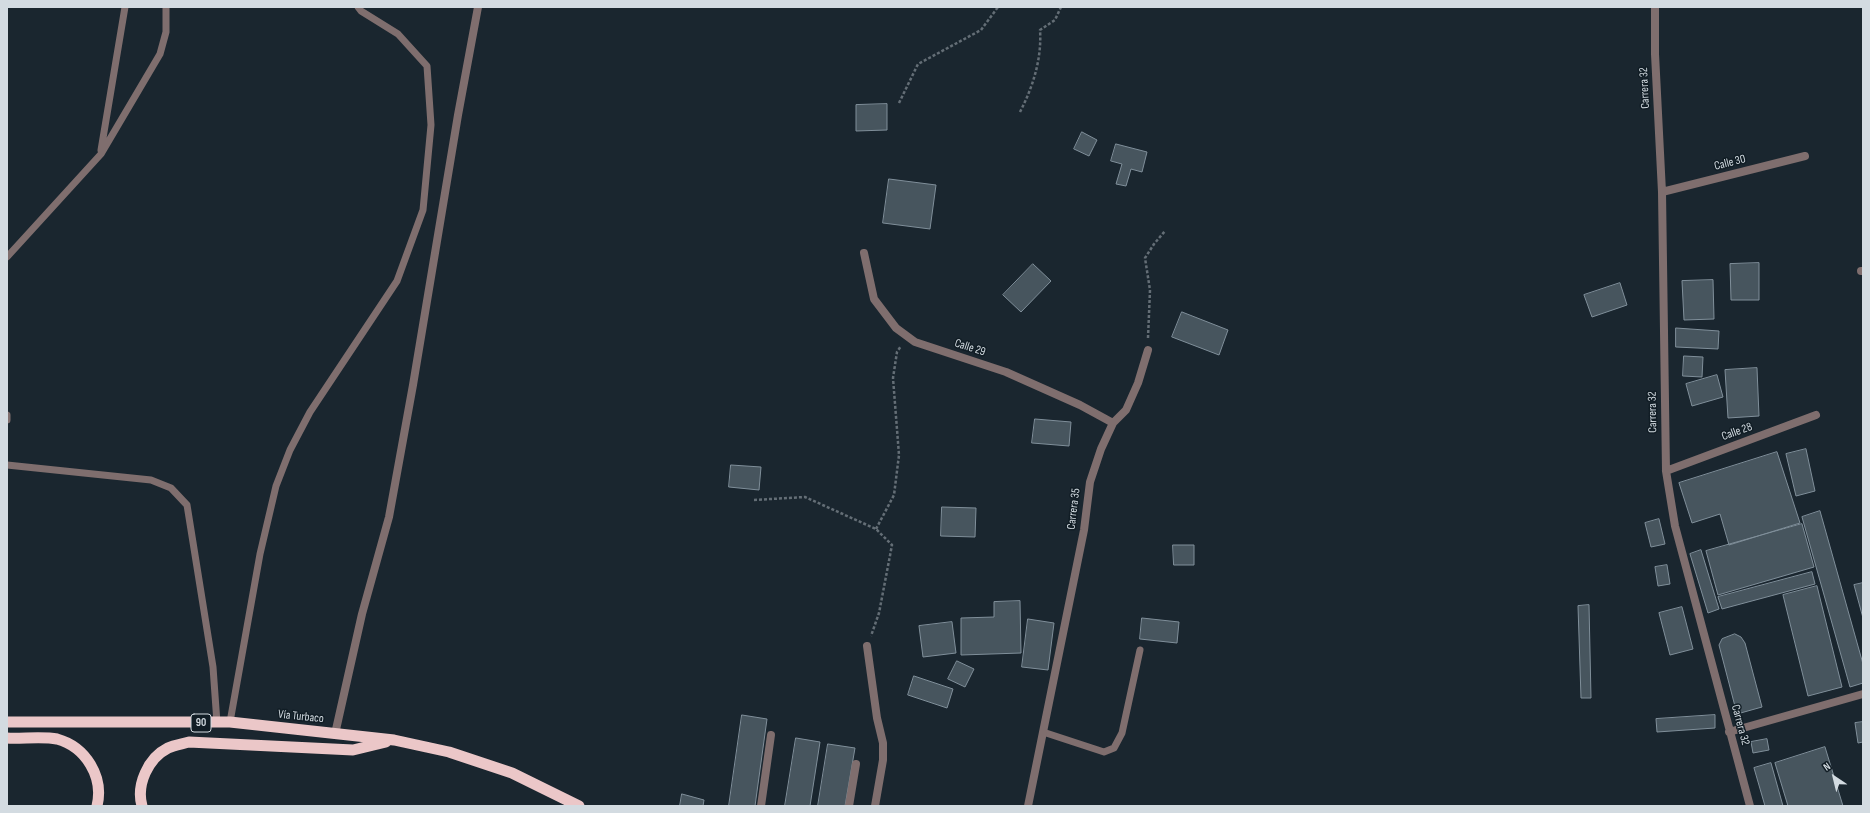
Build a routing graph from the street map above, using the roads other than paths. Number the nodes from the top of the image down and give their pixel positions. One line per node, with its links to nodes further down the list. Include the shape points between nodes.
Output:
1 (125, 7): 6 (lane)
2 (166, 7): 6 (lane, via 166,32 160,54)
3 (358, 7): 22 (lane, via 398,34 427,66 431,125 423,210 397,281 310,412 290,450 276,486 260,554)
4 (478, 7): 26 (street, via 389,517 362,614)
5 (1655, 7): 8 (street, Carrera 32)
6 (100, 154): 10 (lane)
7 (1805, 156): 8 (street, Calle 30)
8 (1662, 192): 17 (street, Carrera 32)
9 (864, 253): 15 (street, Calle 29, via 874,299 896,328 914,342 1006,372 1080,405)
10 (7, 257)
11 (1148, 350): 15 (street, Carrera 35, via 1126,410)
12 (7, 415): 14 (lane)
13 (1816, 415): 17 (street, Calle 28)
14 (7, 420)
15 (1113, 423): 24 (street, Carrera 35, via 1090,482 1084,530)
16 (7, 464): 23 (lane, via 150,480 171,488 187,505 213,667)
17 (1666, 471): 25 (street, Carrera 32, via 1675,526)
18 (867, 646): 36 (street, via 883,743 883,760)
19 (1140, 650): 24 (lane, via 1122,733 1114,748 1104,752)
20 (1863, 694): 25 (street)
21 (7, 722): 23 (highway, Vía Turbaco / 90)
22 (230, 722): 23 (highway, Vía Turbaco / 90); 26 (highway, Vía Turbaco / 90)
23 (216, 723)
24 (1043, 732): 37 (street, Carrera 35)
25 (1729, 732): 38 (street, Carrera 32)
26 (336, 734): 29 (highway, Vía Turbaco / 90)
27 (771, 734): 34 (street)
28 (7, 738): 31 (highway, via 56,739 74,747 90,762 97,779)
29 (394, 740): 32 (highway, via 353,750 189,742 168,748 156,757 143,777 140,798); 33 (highway, Vía Turbaco / 90, via 449,752 512,773)
30 (856, 764): 35 (street)
31 (97, 806)
32 (142, 806)
33 (579, 806)
34 (761, 806)
35 (849, 806)
36 (875, 806)
37 (1028, 806)
38 (1750, 806)

